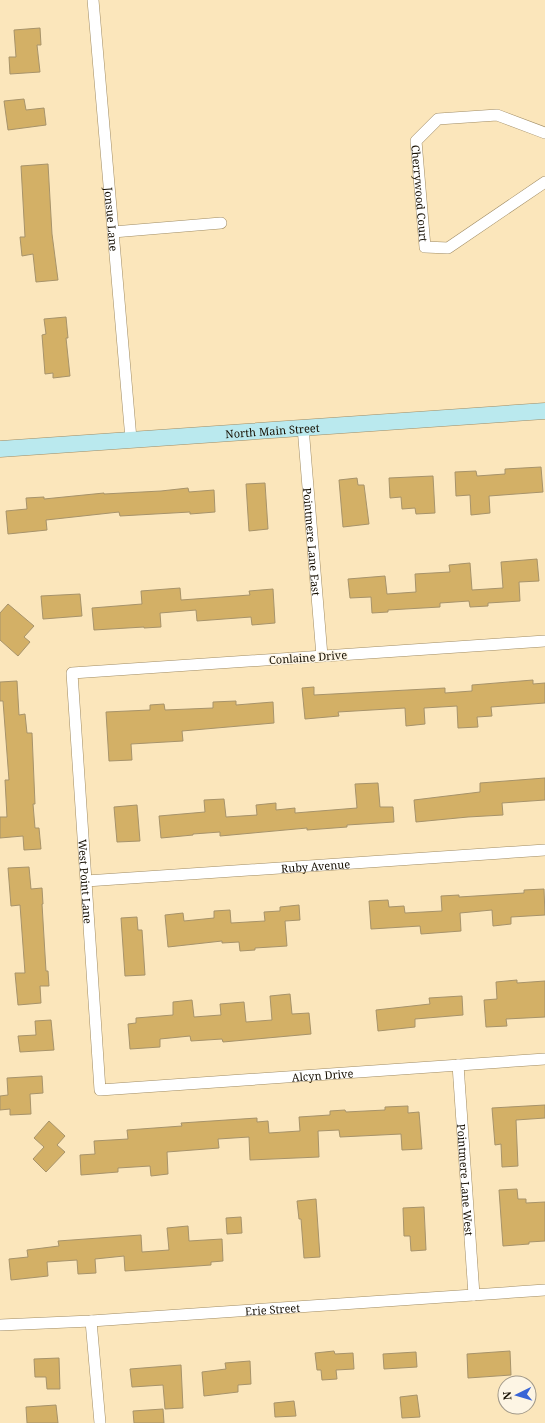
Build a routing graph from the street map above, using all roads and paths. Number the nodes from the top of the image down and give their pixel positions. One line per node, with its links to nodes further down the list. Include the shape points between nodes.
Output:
1 (93, 0): 5 (street, Jonsue Lane)
2 (545, 133): 3 (street, Cherrywood Court, via 497,115 438,119 416,141 425,247 448,248)
3 (545, 182)
4 (221, 223): 5 (street)
5 (113, 232): 8 (street, Jonsue Lane)
6 (545, 411): 7 (main road, North Main Street)
7 (303, 427): 8 (main road, North Main Street); 11 (street, Pointmere Lane East)
8 (131, 439): 9 (main road, North Main Street)
9 (0, 449)
10 (545, 641): 11 (street, Conlaine Drive)
11 (322, 656): 12 (street, Conlaine Drive)
12 (72, 673): 14 (street, West Point Lane)
13 (545, 850): 14 (street, Ruby Avenue)
14 (86, 882): 17 (street, West Point Lane)
15 (545, 1059): 16 (street, Alcyn Drive)
16 (458, 1065): 17 (street, Alcyn Drive); 19 (street, Pointmere Lane West)
17 (100, 1090)
18 (545, 1290): 19 (street, Erie Street)
19 (474, 1295): 20 (street, Erie Street)
20 (91, 1321): 21 (street, Erie Street); 22 (street)
21 (0, 1325)
22 (100, 1423)

